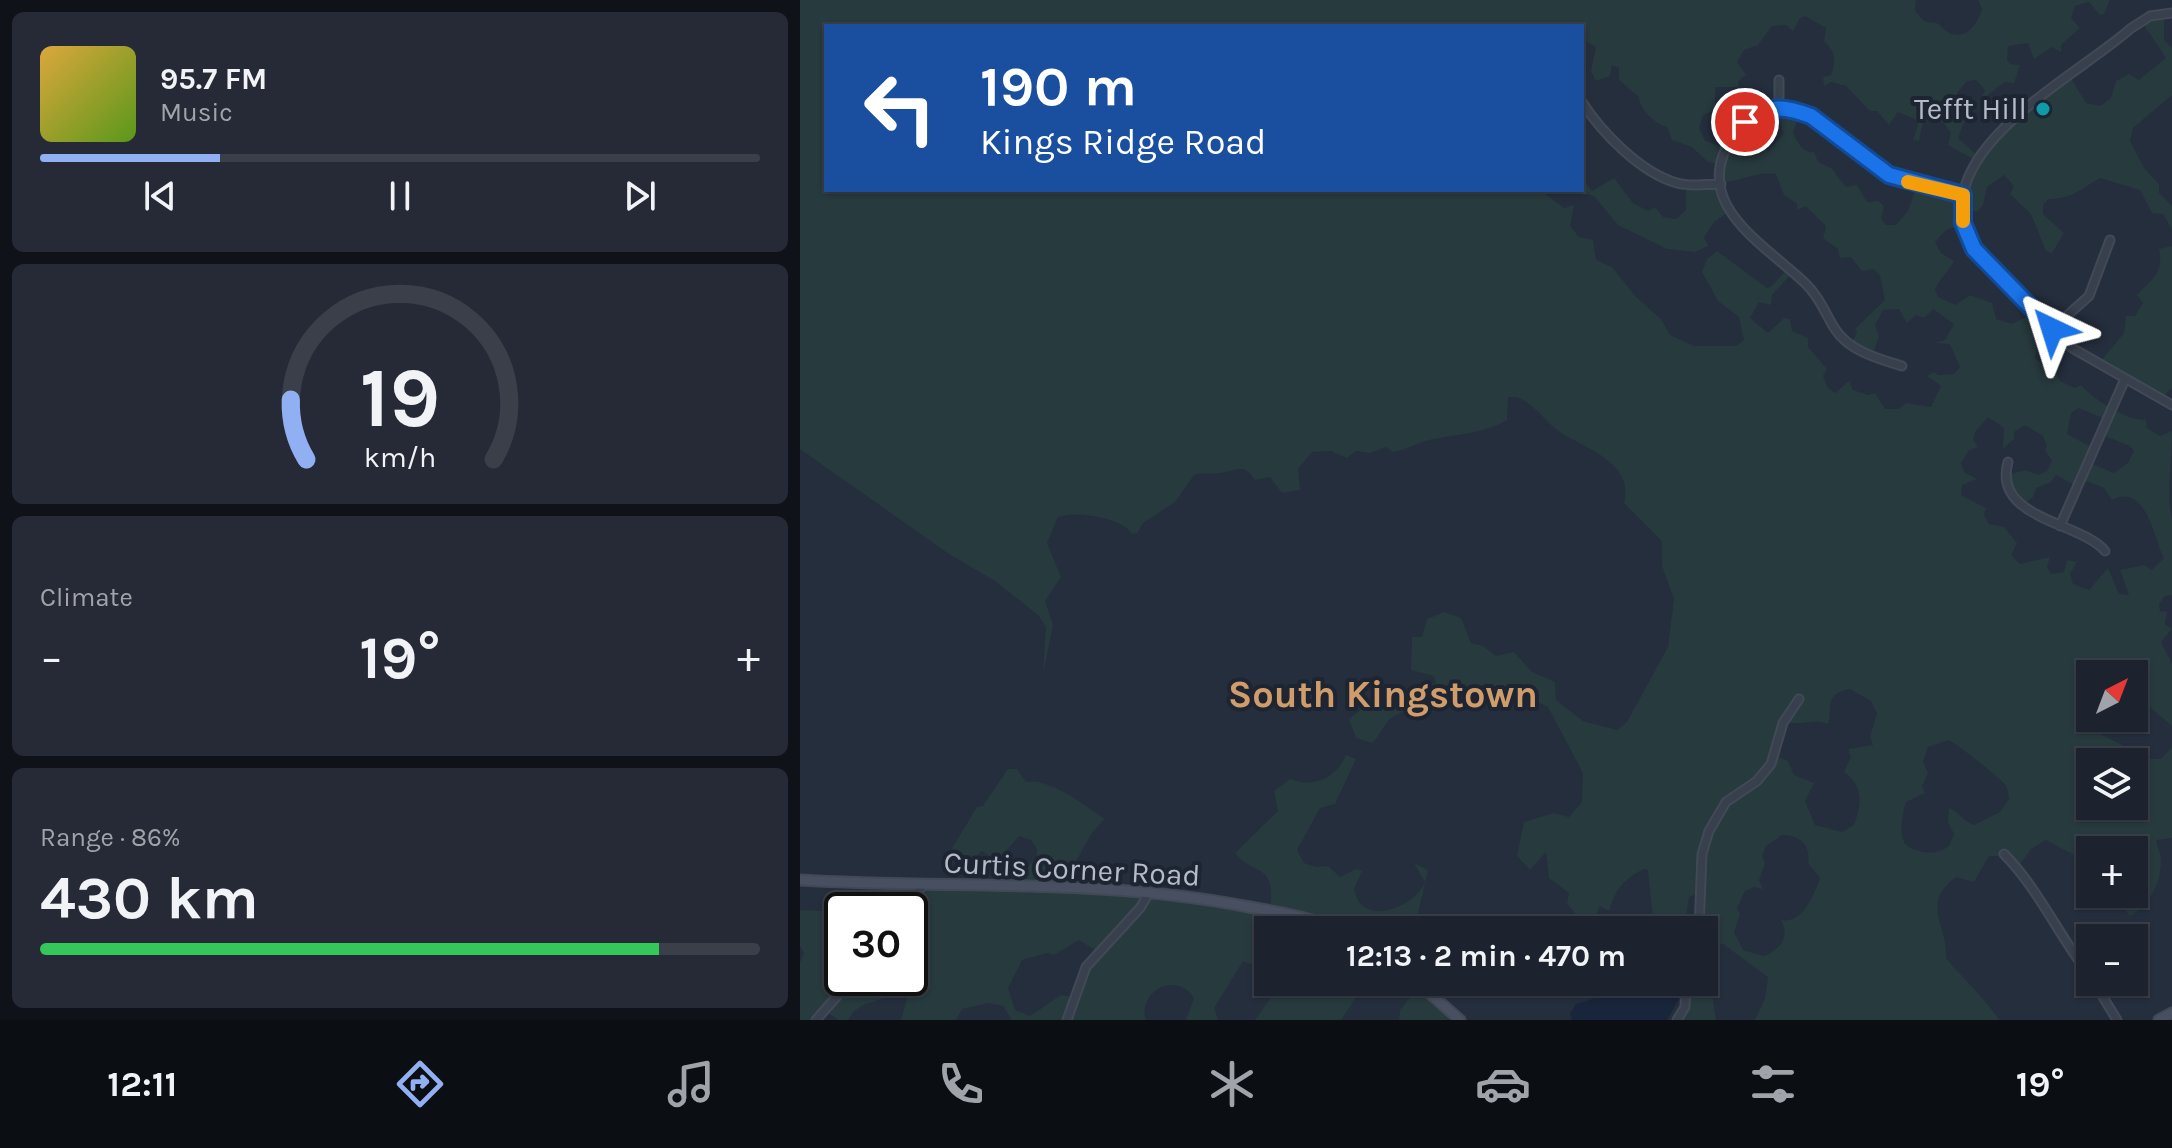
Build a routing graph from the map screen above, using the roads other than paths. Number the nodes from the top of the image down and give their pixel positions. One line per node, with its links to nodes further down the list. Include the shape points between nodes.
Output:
1 (2172, 13): 6 (street, via 2138,24 2005,126 1973,168)
2 (1779, 80): 4 (street)
3 (1584, 104): 5 (street, via 1655,173 1680,184)
4 (1779, 107): 5 (street, via 1759,112 1739,127 1723,156); 6 (street, via 1811,116 1889,175)
5 (1721, 184): 9 (street, via 1733,218 1807,284 1843,339)
6 (1963, 195): 8 (street, via 1963,223 1974,249)
7 (2110, 240): 8 (street, via 2089,296)
8 (2052, 329): 10 (street, via 2076,351)
9 (1902, 366)
10 (2125, 379): 11 (street); 13 (street)
11 (2172, 405)
12 (2008, 462): 13 (street, via 2007,479 2018,500 2037,517)
13 (2060, 526): 14 (street)
14 (2105, 551)
15 (1799, 699): 22 (street, via 1783,723 1766,771 1726,802 1709,831 1702,854)
16 (2004, 854): 23 (street, via 2028,879)
17 (800, 880): 18 (street, Curtis Corner Road)
18 (923, 885): 19 (street, Curtis Corner Road); 20 (street)
19 (1143, 891): 21 (street, Curtis Corner Road); 30 (street, via 1146,898 1140,908 1086,967)
20 (918, 892)
21 (1297, 916)
22 (1700, 916)
23 (2076, 958)
24 (837, 996): 29 (street)
25 (1433, 996): 31 (street)
26 (1685, 996): 32 (street)
27 (2102, 996): 33 (street)
28 (2172, 1013): 34 (street)
29 (816, 1020)
30 (1067, 1020)
31 (1460, 1020)
32 (1677, 1020)
33 (2117, 1020)
34 (2159, 1020)

